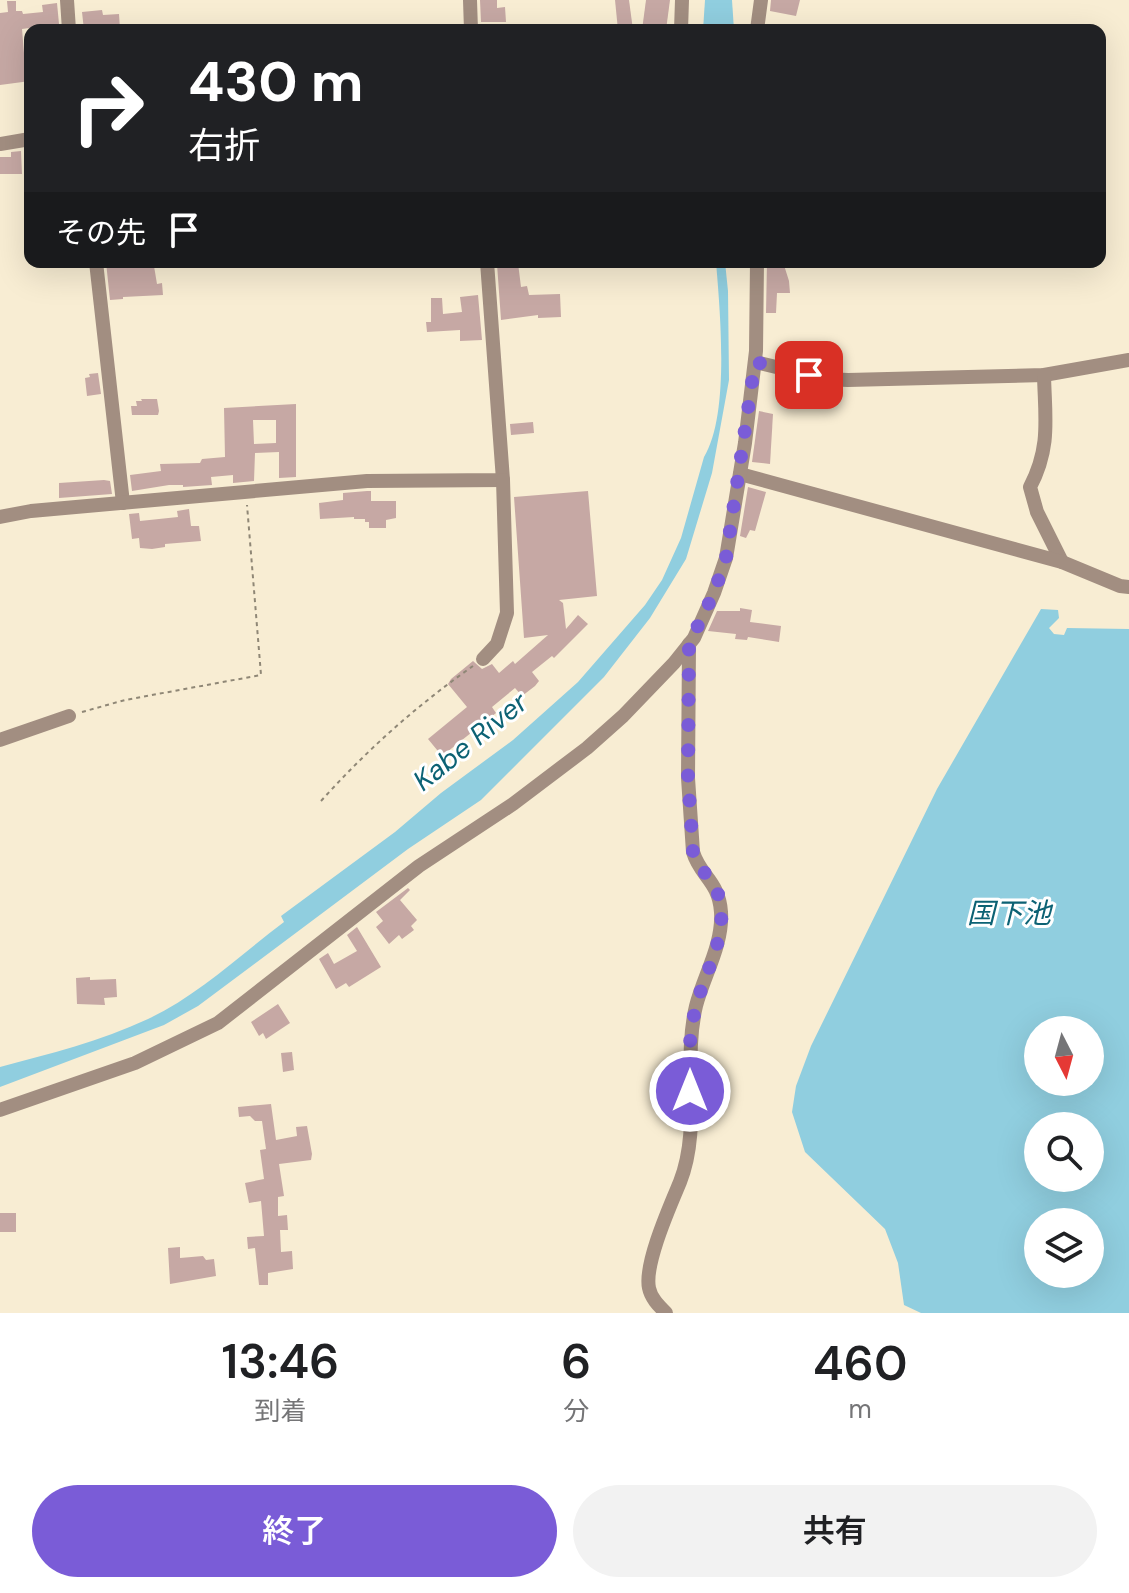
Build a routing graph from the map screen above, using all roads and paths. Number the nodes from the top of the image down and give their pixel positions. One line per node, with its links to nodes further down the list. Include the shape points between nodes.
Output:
1 (67, 0): 5 (street)
2 (470, 0): 6 (street)
3 (682, 0): 7 (street)
4 (761, 0): 8 (street)
5 (69, 24)
6 (471, 24)
7 (681, 24)
8 (758, 24)
9 (24, 140): 10 (street)
10 (0, 144)
11 (97, 268): 20 (street)
12 (487, 268): 18 (street)
13 (757, 268): 15 (street)
14 (1129, 360): 16 (street)
15 (755, 362): 16 (street, via 848,380); 17 (street)
16 (1044, 375): 22 (street, via 1046,436 1030,487)
17 (740, 474): 22 (street); 24 (street, via 726,558)
18 (503, 480): 19 (street, via 367,481); 25 (street, via 507,613 497,644)
19 (246, 492): 20 (street); 26 (path, via 261,675)
20 (123, 503): 21 (street)
21 (0, 517)
22 (1062, 562): 23 (street)
23 (1129, 587)
24 (689, 644): 29 (street, via 587,748 419,866 218,1023 135,1063); 30 (street, via 693,852 720,898 722,925 691,1033 689,1150 650,1267 649,1290)
25 (483, 659): 28 (path, via 427,698)
26 (69, 716): 27 (street)
27 (0, 740)
28 (321, 801)
29 (0, 1110)
30 (666, 1313)

